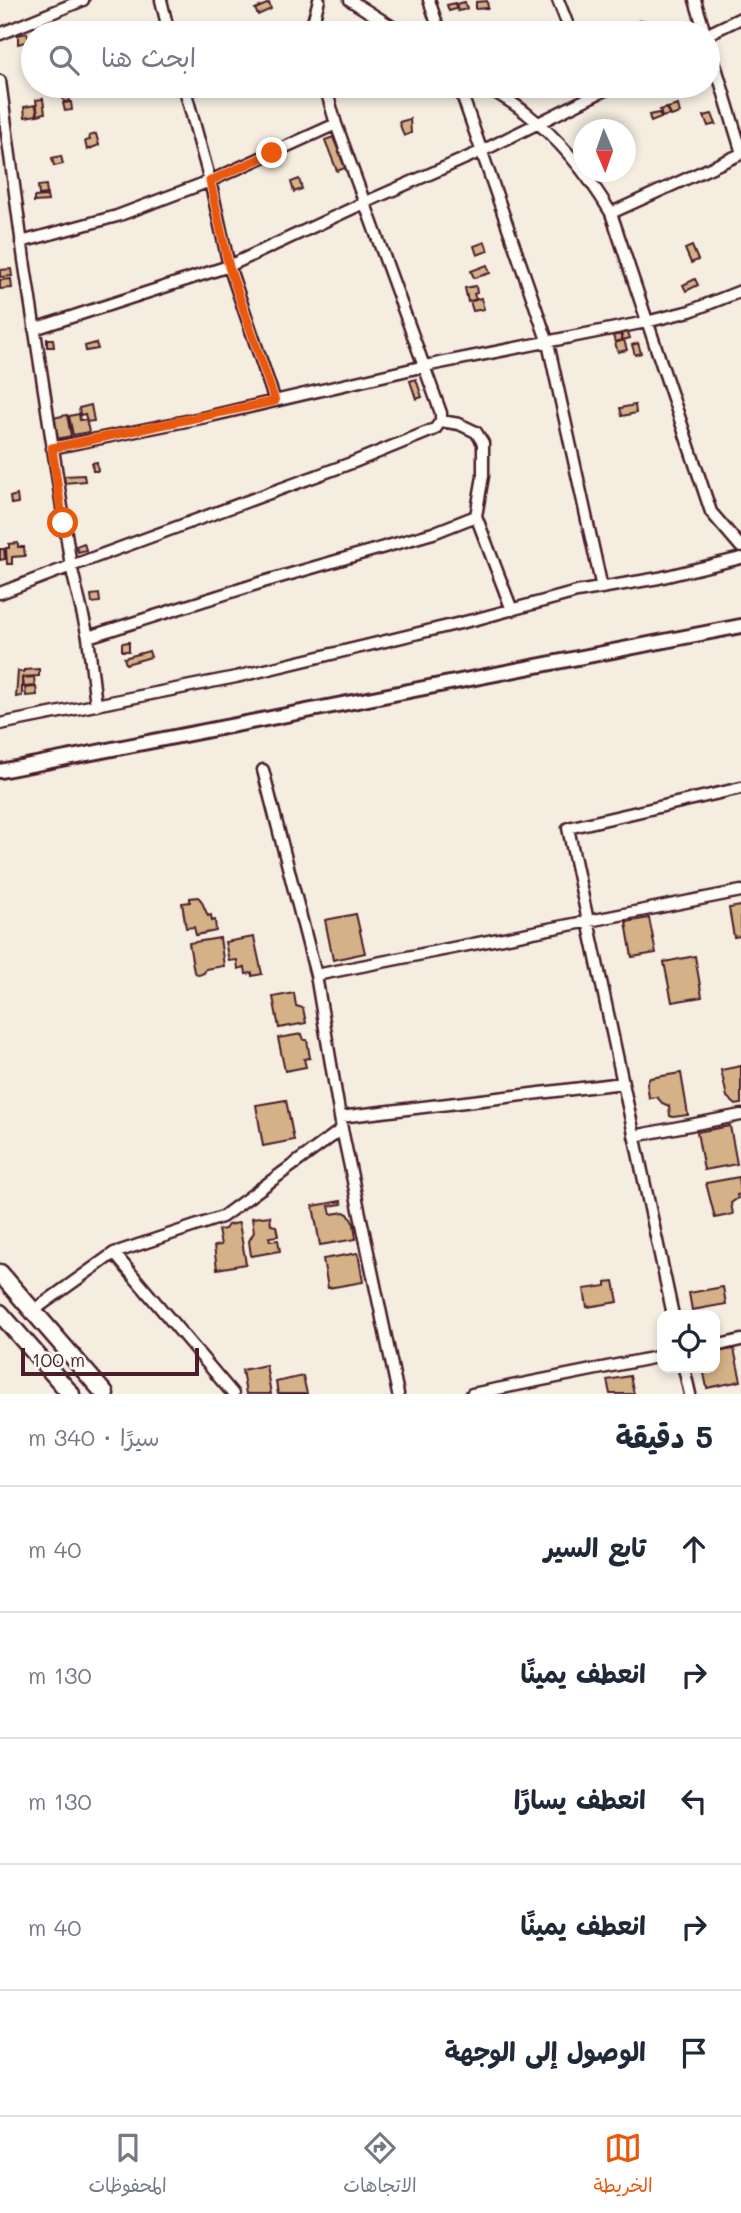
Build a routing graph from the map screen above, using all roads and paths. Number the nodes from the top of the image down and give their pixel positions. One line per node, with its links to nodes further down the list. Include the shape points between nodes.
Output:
1 (83, 0): 9 (street)
2 (161, 0): 10 (street)
3 (319, 0): 11 (street)
4 (350, 0): 12 (street)
5 (429, 0): 13 (street)
6 (558, 0): 14 (street)
7 (695, 0): 15 (street)
8 (741, 18): 17 (street)
9 (32, 21)
10 (167, 21)
11 (313, 21)
12 (383, 21)
13 (436, 21)
14 (566, 21)
15 (702, 21)
16 (21, 25): 18 (street)
17 (720, 28)
18 (0, 34)
19 (0, 81): 31 (street)
20 (720, 81): 29 (street)
21 (187, 98): 32 (street)
22 (328, 98): 26 (street)
23 (463, 98): 28 (street)
24 (504, 98): 27 (street)
25 (591, 98): 27 (street)
26 (336, 124): 32 (street); 33 (street)
27 (538, 124): 28 (street); 34 (street, via 594,184)
28 (482, 151): 33 (street); 40 (street)
29 (741, 152): 34 (street)
30 (0, 163): 31 (street)
31 (13, 166): 35 (street)
32 (210, 181): 35 (street, via 117,216); 36 (street)
33 (366, 202): 36 (street); 41 (street)
34 (611, 212): 38 (street)
35 (22, 242): 39 (street)
36 (229, 267): 39 (street); 42 (street)
37 (741, 291): 38 (street)
38 (646, 322): 40 (street); 46 (street, via 711,512)
39 (34, 329): 44 (street)
40 (548, 343): 41 (street); 49 (street)
41 (425, 366): 42 (street); 43 (street)
42 (275, 401): 44 (street)
43 (441, 421): 45 (street, via 476,432 483,443 484,476); 48 (street, via 435,429 354,462)
44 (52, 448): 48 (street)
45 (476, 516): 51 (street); 53 (street)
46 (741, 547)
47 (741, 558): 49 (street, via 659,579)
48 (71, 566): 50 (street); 53 (street)
49 (602, 587): 51 (street)
50 (0, 593)
51 (512, 610): 54 (street, via 249,675)
52 (741, 626): 57 (street)
53 (88, 637): 54 (street)
54 (96, 705): 55 (street)
55 (0, 724)
56 (263, 770): 61 (street)
57 (0, 771)
58 (741, 788): 60 (street, via 568,828)
59 (741, 891): 60 (street)
60 (588, 921): 61 (street); 62 (street)
61 (316, 975): 64 (street)
62 (623, 1083): 64 (street); 66 (street)
63 (741, 1115): 66 (street)
64 (340, 1117): 65 (street)
65 (342, 1129): 67 (street, via 222,1217); 79 (street)
66 (634, 1136): 69 (street)
67 (114, 1253): 70 (street); 78 (street)
68 (0, 1273): 70 (main road)
69 (672, 1310)
70 (33, 1311): 77 (main road)
71 (0, 1313): 76 (main road)
72 (741, 1340): 73 (street)
73 (720, 1345)
74 (657, 1357): 80 (street)
75 (685, 1373): 81 (street)
76 (71, 1394)
77 (105, 1394)
78 (233, 1394)
79 (398, 1394)
80 (472, 1394)
81 (690, 1394)

